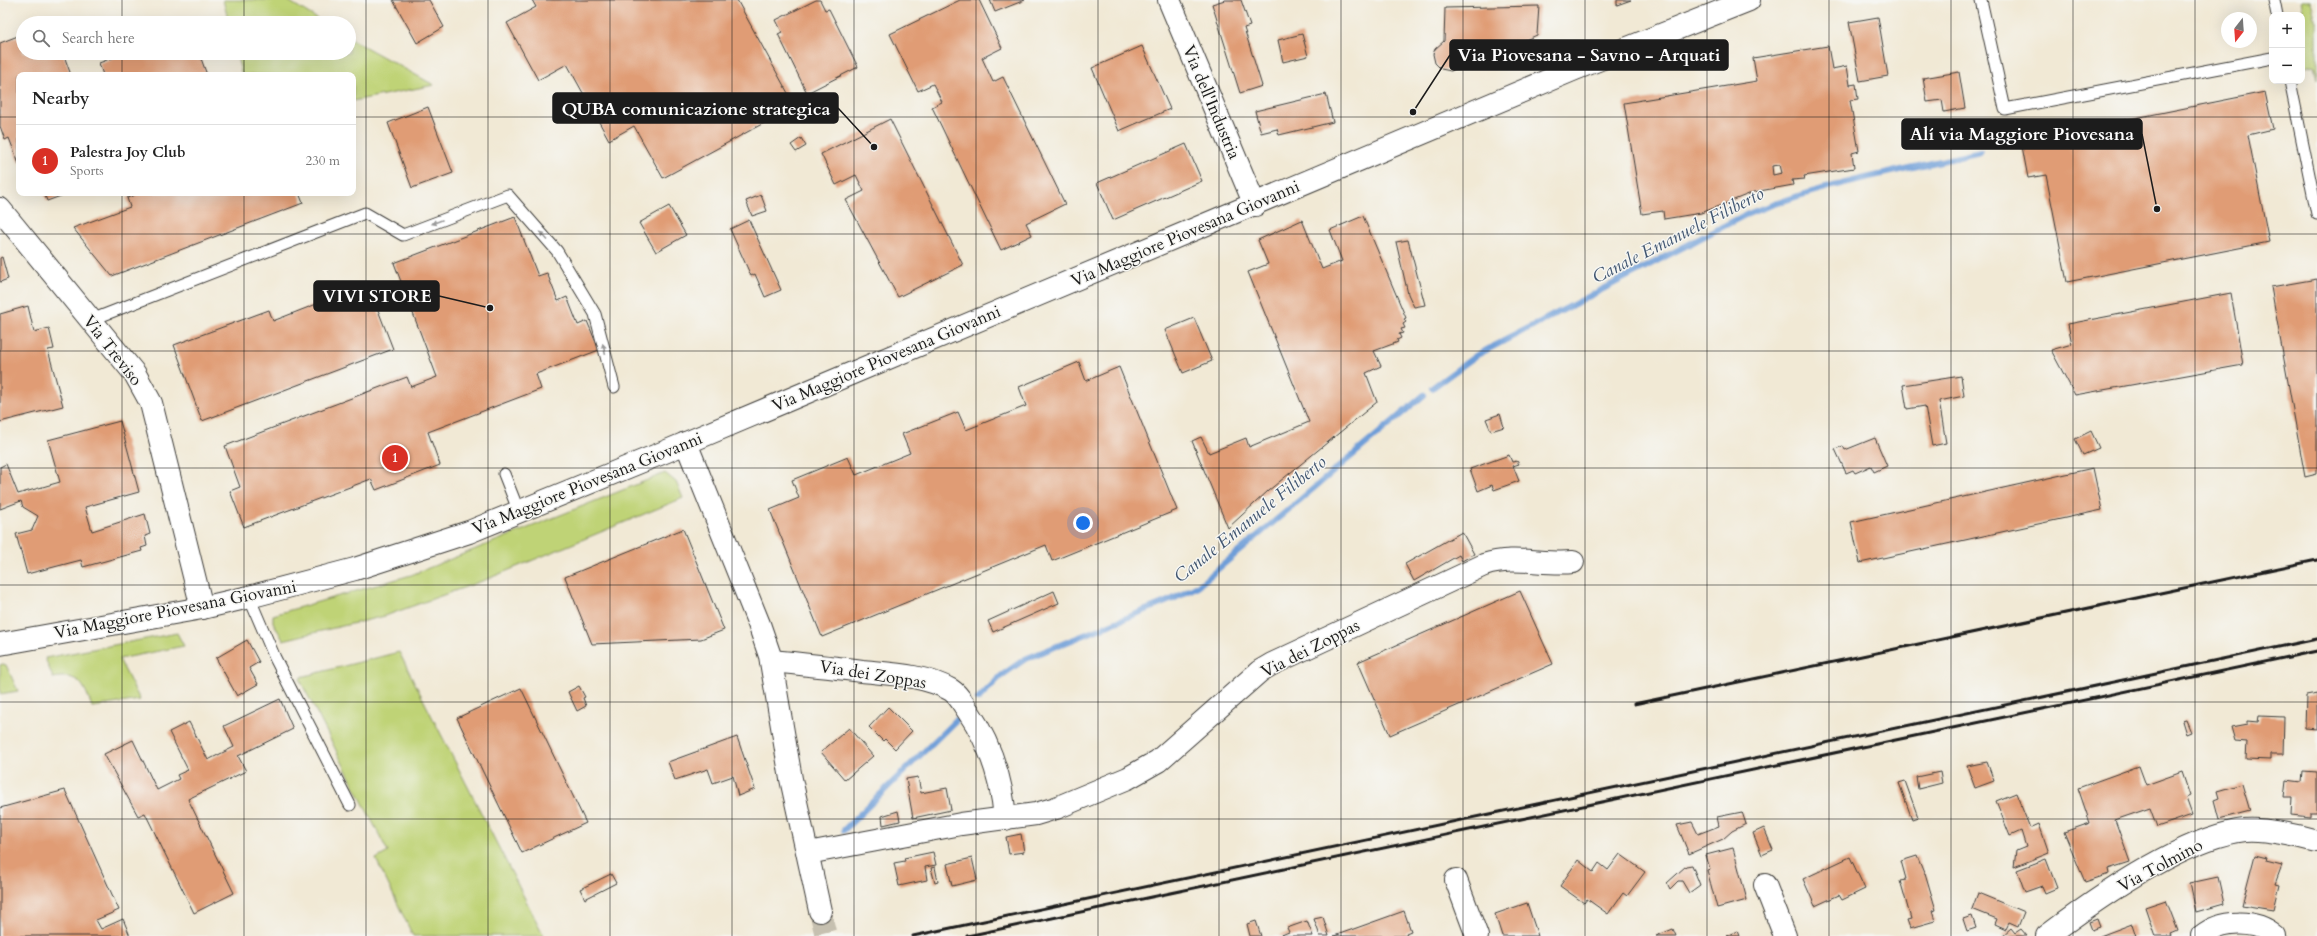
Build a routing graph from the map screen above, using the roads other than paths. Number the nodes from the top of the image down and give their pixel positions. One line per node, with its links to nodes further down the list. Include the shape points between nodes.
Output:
1 (1169, 0): 8 (street, Via dell'Industria)
2 (1749, 0): 8 (street, Via Maggiore Piovesana Giovanni, via 1574,69)
3 (1981, 0): 6 (lane, via 2005,109)
4 (2274, 0): 5 (lane)
5 (2276, 12)
6 (2269, 59)
7 (2291, 84): 10 (lane)
8 (1255, 205): 13 (street, Via Maggiore Piovesana Giovanni)
9 (0, 209): 11 (street, Via Treviso)
10 (2317, 214)
11 (91, 320): 12 (lane, one-way to 11, via 595,314 557,251 508,195 403,235 365,213); 18 (street, Via Treviso, via 135,374 151,403)
12 (614, 387)
13 (686, 443): 15 (street, Via Maggiore Piovesana Giovanni); 20 (street)
14 (504, 474): 15 (lane)
15 (518, 512): 17 (street, Via Maggiore Piovesana Giovanni, via 469,532 394,557 298,586)
16 (1573, 562): 22 (street, Via dei Zoppas, via 1508,559 1484,565 1260,671 1158,761 1128,778 1056,808)
17 (249, 597): 18 (street, Via Maggiore Piovesana Giovanni); 21 (lane, via 276,658)
18 (202, 608): 19 (street, Via Maggiore Piovesana Giovanni)
19 (0, 644)
20 (771, 660): 22 (street, Via dei Zoppas, via 907,676 951,690 978,725 990,750 1000,776); 24 (street, via 791,778)
21 (350, 805)
22 (1005, 819): 24 (street, Via dei Zoppas, via 961,824)
23 (2317, 841): 30 (street, Via Tolmino, via 2298,836 2245,830 2210,839 2187,848 2135,876)
24 (808, 853): 27 (street)
25 (1456, 880): 28 (street)
26 (1765, 886): 29 (street)
27 (820, 911)
28 (1477, 936)
29 (1785, 936)
30 (2047, 936)
31 (2202, 936): 32 (street, via 2223,925 2250,925 2266,929)
32 (2275, 936)

